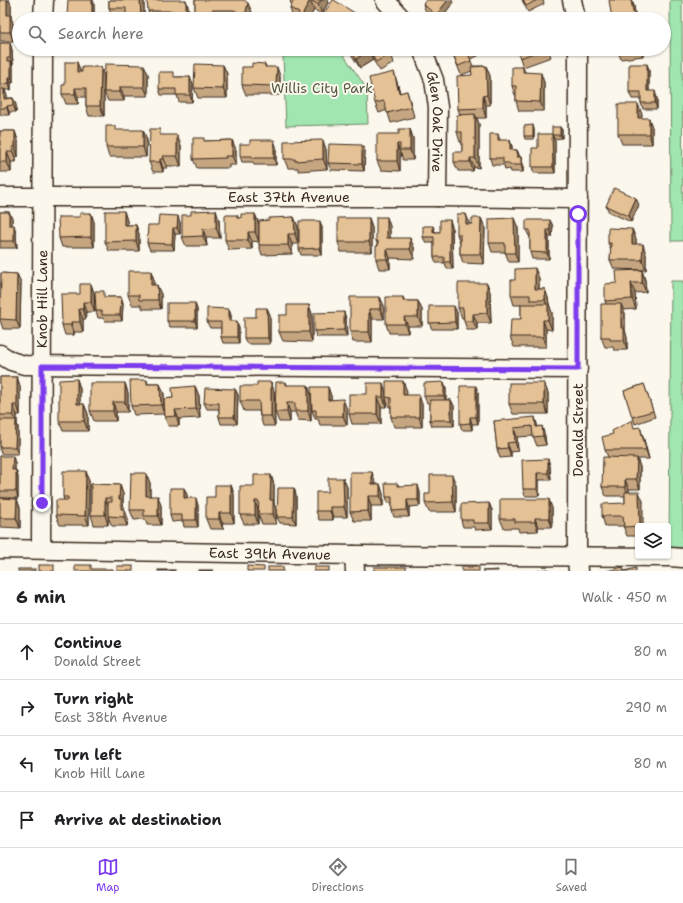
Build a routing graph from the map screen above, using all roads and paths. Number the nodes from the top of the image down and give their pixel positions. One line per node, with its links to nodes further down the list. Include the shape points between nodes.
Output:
1 (44, 0): 4 (street)
2 (385, 0): 5 (street)
3 (572, 0): 6 (street)
4 (44, 12)
5 (396, 12)
6 (575, 12)
7 (43, 56): 10 (street, Knob Hill Lane)
8 (425, 56): 11 (street, Glen Oak Drive, via 434,80 438,107)
9 (578, 56): 13 (street, Donald Street)
10 (42, 197): 11 (street, East 37th Avenue); 12 (street, East 37th Avenue); 15 (street, Knob Hill Lane)
11 (437, 197): 13 (street, East 37th Avenue)
12 (0, 198)
13 (578, 199): 16 (street, Donald Street)
14 (0, 354): 15 (street, via 24,365)
15 (42, 366): 16 (street); 18 (street, Knob Hill Lane)
16 (578, 369): 21 (street, Donald Street)
17 (0, 549): 18 (street, East 39th Avenue)
18 (41, 549): 20 (street, East 39th Avenue)
19 (683, 558): 21 (street, East 39th Avenue)
20 (355, 563): 21 (street, East 39th Avenue)
21 (578, 564)

